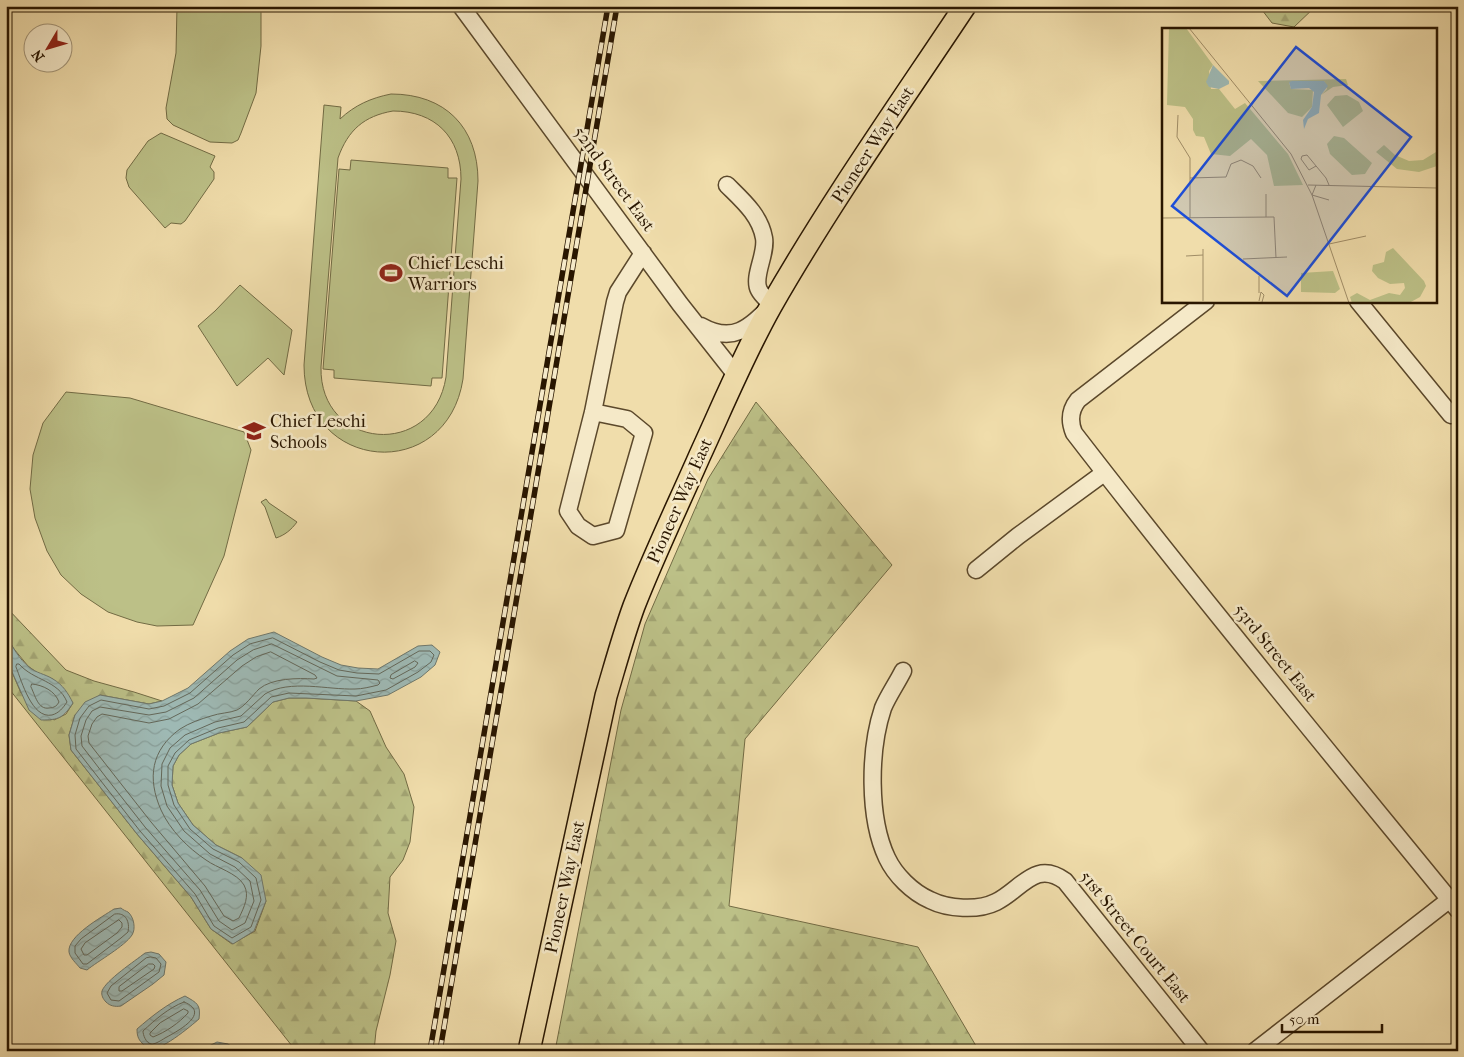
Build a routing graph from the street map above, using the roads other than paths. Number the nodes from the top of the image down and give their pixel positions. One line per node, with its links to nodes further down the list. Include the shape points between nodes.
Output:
1 (461, 6): 4 (street, 52nd Street East)
2 (965, 6): 7 (main road, Pioneer Way East, via 850,178)
3 (727, 185): 7 (street, via 758,221 764,238 764,252 757,280 759,289)
4 (643, 253): 8 (street, 52nd Street East); 10 (street, via 618,292)
5 (1205, 302): 12 (street, 53rd Street East, via 1074,406 1070,425)
6 (1359, 302): 11 (street)
7 (772, 305): 8 (street, via 758,319 734,333 718,334); 9 (main road, Pioneer Way East)
8 (696, 324): 9 (street, 52nd Street East)
9 (736, 375): 16 (main road, Pioneer Way East, via 655,556 620,648 606,696)
10 (593, 412): 10 (street, via 568,511 578,526 593,536 616,530 644,433 627,419)
11 (1451, 415)
12 (1104, 473): 13 (street); 15 (street, 53rd Street East)
13 (976, 570)
14 (903, 672): 17 (street, 51st Street Court East, via 884,708 873,774 878,834 894,869 929,900 963,907 996,902 1035,875 1050,873 1058,876)
15 (1454, 905): 18 (street)
16 (529, 1051)
17 (1201, 1051)
18 (1255, 1051)

